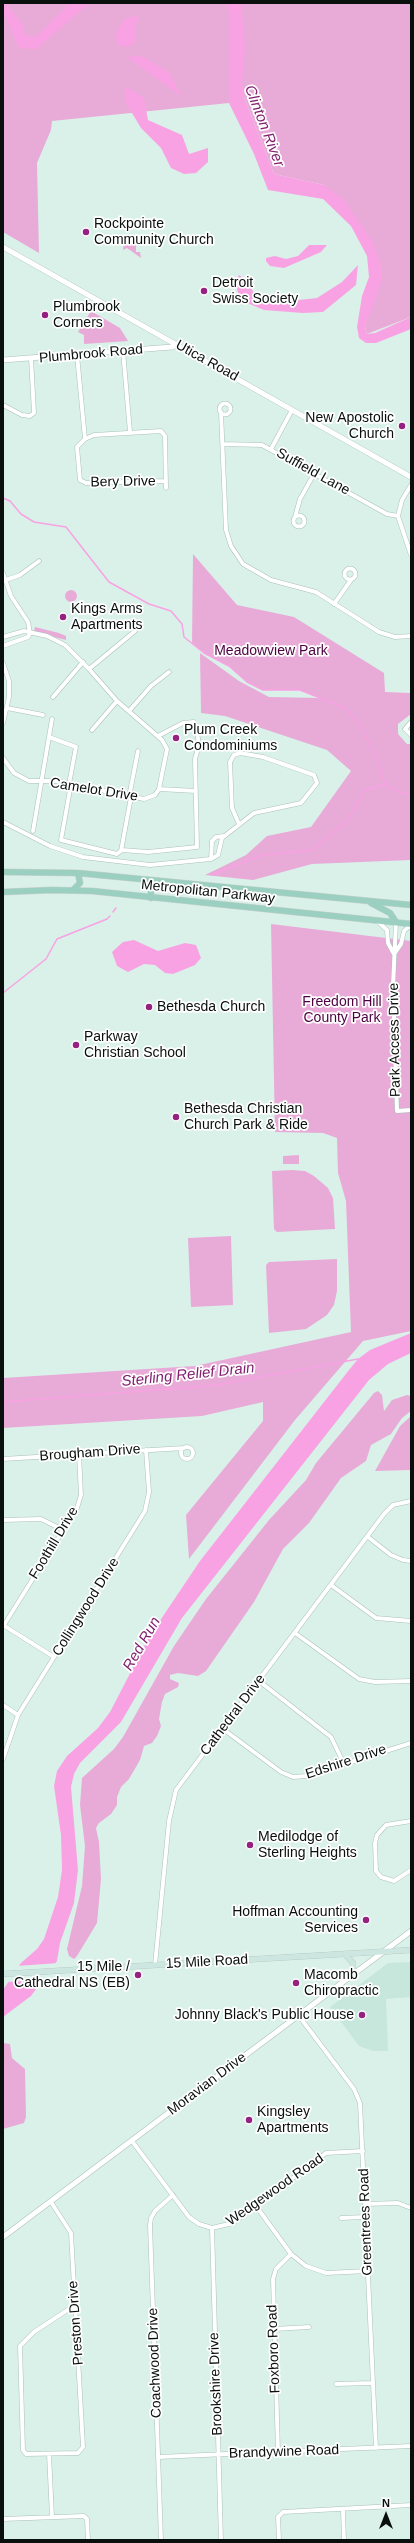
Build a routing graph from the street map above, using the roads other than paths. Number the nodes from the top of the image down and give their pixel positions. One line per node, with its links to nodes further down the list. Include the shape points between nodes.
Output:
1 (3, 248): 2 (street, Utica Road)
2 (177, 344): 3 (street, Plumbrook Road, via 172,347); 8 (street, Utica Road)
3 (124, 351): 4 (street, Plumbrook Road); 12 (street)
4 (77, 355): 5 (street, Plumbrook Road); 13 (street)
5 (31, 358): 6 (street, Plumbrook Road); 7 (street, via 35,410 32,415 17,414)
6 (3, 360)
7 (3, 405)
8 (292, 410): 15 (street); 17 (street, Utica Road)
9 (221, 412): 10 (street); 10 (street, via 221,406 227,404 231,408); 11 (street)
10 (228, 414): 11 (street)
11 (223, 418): 14 (street)
12 (130, 432): 13 (street, via 94,435); 18 (street, via 163,432)
13 (85, 439): 18 (street, Bery Drive, via 77,447 81,482)
14 (224, 444): 15 (street, Suffield Lane, via 254,443); 32 (street, via 226,530 237,557 260,576 308,589)
15 (271, 449): 16 (street, Suffield Lane)
16 (314, 474): 21 (street, via 300,499); 23 (street, Suffield Lane, via 387,514)
17 (411, 477)
18 (166, 481): 20 (street)
19 (411, 485): 23 (street, via 402,500)
20 (166, 488)
21 (297, 511): 22 (street); 24 (street)
22 (300, 516): 24 (street); 24 (street, via 304,522 299,527 294,523)
23 (398, 516): 25 (street)
24 (295, 517)
25 (411, 555)
26 (39, 561): 30 (street, via 20,575)
27 (3, 573): 30 (street)
28 (345, 578): 29 (street); 29 (street, via 345,571 351,569 355,573); 31 (street)
29 (352, 579): 31 (street)
30 (4, 580): 34 (street, via 28,622)
31 (347, 584): 32 (street)
32 (334, 604): 35 (street, via 379,632 395,637)
33 (135, 631): 40 (street)
34 (30, 633): 36 (street, Camelot Drive, via 24,631); 37 (street, via 28,637); 38 (street, Camelot Drive, via 47,636 60,642)
35 (411, 636)
36 (3, 637)
37 (3, 646)
38 (83, 662): 40 (street, Camelot Drive); 42 (street)
39 (3, 663): 44 (street, via 9,681)
40 (89, 669): 43 (street, Camelot Drive)
41 (169, 672): 45 (street, via 151,686)
42 (53, 697)
43 (117, 701): 45 (street, Camelot Drive); 50 (street)
44 (7, 708): 46 (street); 48 (street)
45 (129, 711): 52 (street, Camelot Drive)
46 (44, 716)
47 (52, 719): 53 (street)
48 (3, 722)
49 (411, 722): 51 (street, via 405,729)
50 (92, 730)
51 (411, 735)
52 (158, 736): 58 (street, Camelot Drive, via 167,749); 59 (street, via 178,725 194,722 199,740 195,759)
53 (49, 737): 56 (street); 57 (street, via 76,747)
54 (138, 751): 60 (street)
55 (4, 761): 56 (street, Camelot Drive, via 23,778)
56 (42, 782): 57 (street, Camelot Drive); 63 (street)
57 (70, 784): 60 (street, Camelot Drive); 65 (street, via 61,840 113,853)
58 (159, 789): 59 (street); 60 (street, Camelot Drive, via 150,798)
59 (196, 791): 65 (street, via 197,847 148,852)
60 (130, 797): 65 (street)
61 (3, 822): 66 (street, via 50,846 83,857 150,865)
62 (239, 824): 62 (street, via 232,808 230,762 234,755 240,753 263,756 314,775 317,784 301,802 254,813); 64 (street)
63 (33, 831)
64 (224, 836): 66 (street, via 219,843 218,855); 66 (street, via 216,837 212,841)
65 (121, 851)
66 (211, 859)
67 (3, 872): 68 (main road, Metropolitan Parkway)
68 (78, 873): 69 (main road, Metropolitan Parkway); 70 (main road, via 80,883)
69 (159, 881): 72 (main road, via 151,887); 73 (main road, Metropolitan Parkway)
70 (73, 890): 71 (main road, Metropolitan Parkway); 72 (main road, Metropolitan Parkway)
71 (3, 892)
72 (151, 898): 75 (main road, Metropolitan Parkway)
73 (366, 901): 74 (main road, Metropolitan Parkway); 76 (main road, via 386,910)
74 (411, 905)
75 (375, 920): 76 (main road, Metropolitan Parkway); 78 (street, Park Access Drive, via 387,930 388,943)
76 (396, 922): 77 (main road, Metropolitan Parkway); 78 (street, Park Access Drive)
77 (411, 924): 78 (street, via 404,931 402,944)
78 (394, 955): 79 (street, Park Access Drive, via 397,1111)
79 (411, 1110)
80 (184, 1448): 81 (street, Brougham Drive); 84 (street); 84 (street, via 190,1448 194,1455 187,1460)
81 (176, 1449): 82 (street, Brougham Drive); 84 (street)
82 (146, 1450): 83 (street, Brougham Drive); 95 (street, Collingwood Drive, via 149,1497 145,1511)
83 (79, 1454): 85 (street, Brougham Drive); 88 (street, Foothill Drive, via 81,1495 77,1508)
84 (181, 1455)
85 (3, 1458)
86 (411, 1501): 89 (street, Cathedral Drive, via 399,1503 389,1509)
87 (3, 1520): 88 (street, via 41,1519)
88 (63, 1530): 93 (street, Foothill Drive)
89 (368, 1537): 90 (street, via 390,1555); 91 (street, Cathedral Drive)
90 (411, 1561)
91 (331, 1585): 92 (street, via 376,1618); 94 (street, Cathedral Drive)
92 (411, 1621)
93 (3, 1625): 95 (street)
94 (295, 1633): 96 (street, Cathedral Drive); 97 (street, via 358,1679 375,1682)
95 (54, 1657): 99 (street, Collingwood Drive)
96 (259, 1680): 100 (street, Cathedral Drive); 103 (street, via 331,1737)
97 (411, 1681)
98 (3, 1706): 99 (street)
99 (18, 1715): 102 (street, Collingwood Drive)
100 (223, 1729): 103 (street, Edshire Drive, via 286,1775 307,1776); 110 (street, Cathedral Drive, via 181,1782 172,1802)
101 (411, 1742): 103 (street, Edshire Drive)
102 (3, 1759)
103 (344, 1764)
104 (411, 1821): 105 (street, via 386,1825 377,1835 375,1844 376,1872 381,1877 394,1881)
105 (411, 1870)
106 (411, 1931): 108 (street, Moravian Drive)
107 (411, 1950): 108 (main road, 15 Mile Road)
108 (384, 1952): 109 (main road, 15 Mile Road); 112 (street, Moravian Drive)
109 (345, 1954): 110 (main road, 15 Mile Road); 112 (main road, via 353,1963)
110 (155, 1965): 111 (main road, 15 Mile Road)
111 (3, 1974)
112 (353, 1975): 113 (street, Moravian Drive)
113 (299, 2016): 114 (street, Moravian Drive); 115 (street, Greentrees Road, via 359,2098)
114 (132, 2141): 116 (street, Wedgewood Road); 117 (street, Moravian Drive)
115 (363, 2151): 118 (street, Greentrees Road); 119 (street, Wedgewood Road, via 326,2153)
116 (173, 2195): 123 (street, Wedgewood Road, via 194,2221); 137 (street, Coachwood Drive, via 155,2211 150,2225)
117 (51, 2202): 124 (street, Moravian Drive); 127 (street, Preston Drive, via 71,2233)
118 (365, 2204): 120 (street, via 398,2203); 121 (street, Greentrees Road)
119 (256, 2206): 123 (street, Wedgewood Road, via 233,2223); 125 (street)
120 (411, 2208)
121 (365, 2217): 122 (street); 126 (street, Greentrees Road)
122 (341, 2218)
123 (212, 2228): 136 (street, Brookshire Drive)
124 (3, 2237)
125 (291, 2254): 126 (street, via 306,2266 318,2271); 129 (street, Foxboro Road, via 274,2274)
126 (368, 2271): 130 (street, Greentrees Road)
127 (75, 2305): 135 (street, Preston Drive, via 82,2451); 135 (street, via 69,2306 34,2332 20,2346 25,2453)
128 (309, 2327): 129 (street)
129 (274, 2329): 134 (street, Foxboro Road)
130 (372, 2383): 131 (street); 133 (street, Greentrees Road)
131 (336, 2384)
132 (411, 2446): 133 (street, Brandywine Road)
133 (376, 2448): 134 (street, Brandywine Road)
134 (278, 2452): 136 (street, Brandywine Road)
135 (50, 2454): 140 (street)
136 (218, 2454): 137 (street, Brandywine Road); 144 (street, Brookshire Drive)
137 (158, 2457): 143 (street, Coachwood Drive)
138 (411, 2505): 139 (street)
139 (343, 2510): 145 (street, via 283,2512 279,2514); 146 (street)
140 (52, 2517): 141 (street); 142 (street, via 86,2517)
141 (3, 2519)
142 (88, 2540)
143 (161, 2540)
144 (221, 2540)
145 (279, 2540)
146 (344, 2540)

